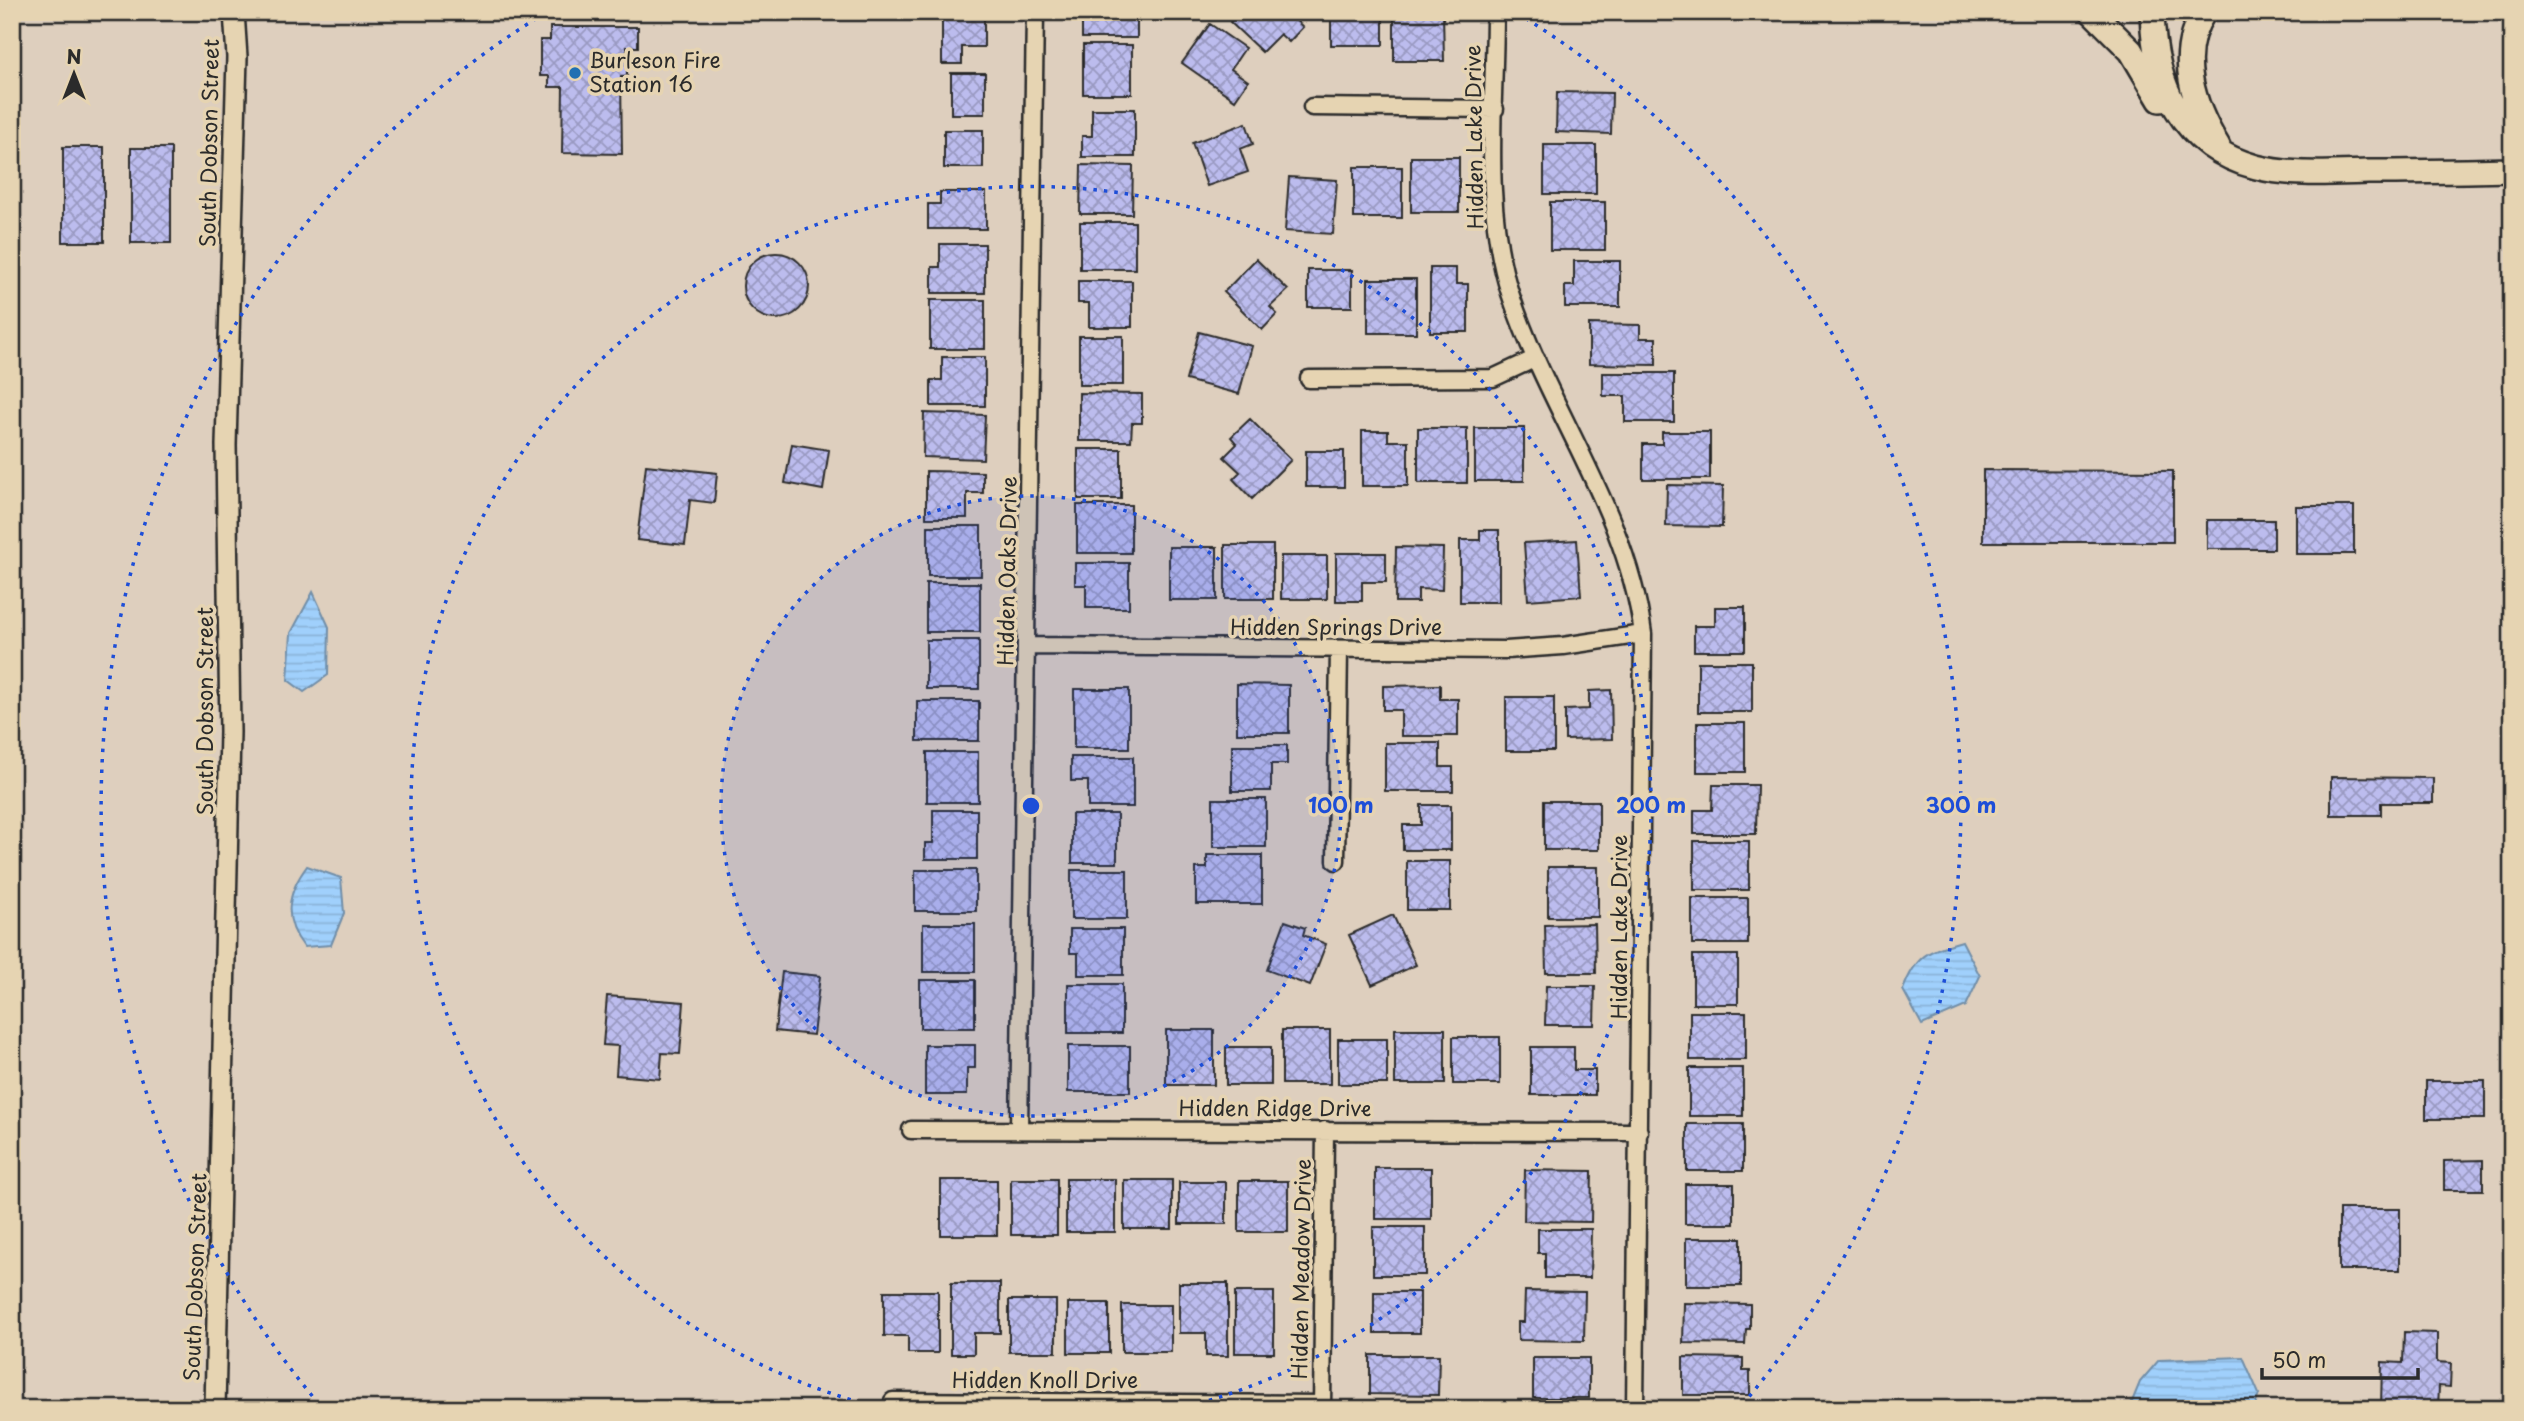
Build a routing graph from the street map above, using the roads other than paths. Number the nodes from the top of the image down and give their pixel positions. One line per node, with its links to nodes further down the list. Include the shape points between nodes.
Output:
1 (234, 12): 25 (street, South Dobson Street, via 237,57 226,445 230,732)
2 (1035, 12): 15 (street, Hidden Oaks Drive)
3 (1495, 12): 8 (street, Hidden Lake Drive)
4 (2092, 12): 9 (main road, via 2131,51 2165,110)
5 (2152, 12): 9 (main road, via 2153,40)
6 (2204, 12): 10 (main road, via 2191,46 2189,69 2194,101)
7 (1312, 107): 8 (street)
8 (1495, 108): 12 (street, Hidden Lake Drive, via 1497,243)
9 (2180, 118): 10 (main road, via 2194,135)
10 (2223, 155): 11 (main road, via 2258,168 2326,173)
11 (2512, 170)
12 (1535, 358): 13 (street, via 1493,378); 14 (street, Hidden Lake Drive, via 1621,538 1638,592)
13 (1309, 379)
14 (1643, 634): 16 (street, Hidden Springs Drive, via 1506,650); 21 (street, Hidden Lake Drive)
15 (1028, 646): 16 (street, Hidden Springs Drive); 19 (street, Hidden Oaks Drive)
16 (1339, 649): 17 (street)
17 (1336, 861)
18 (911, 1130): 19 (street, Hidden Ridge Drive)
19 (1019, 1130): 20 (street, Hidden Ridge Drive)
20 (1325, 1130): 21 (street, Hidden Ridge Drive); 24 (street, Hidden Meadow Drive)
21 (1639, 1132): 26 (street, Hidden Lake Drive)
22 (893, 1401): 23 (street, Hidden Knoll Drive)
23 (1021, 1405): 24 (street, Hidden Knoll Drive)
24 (1322, 1406)
25 (215, 1409)
26 (1635, 1409)

